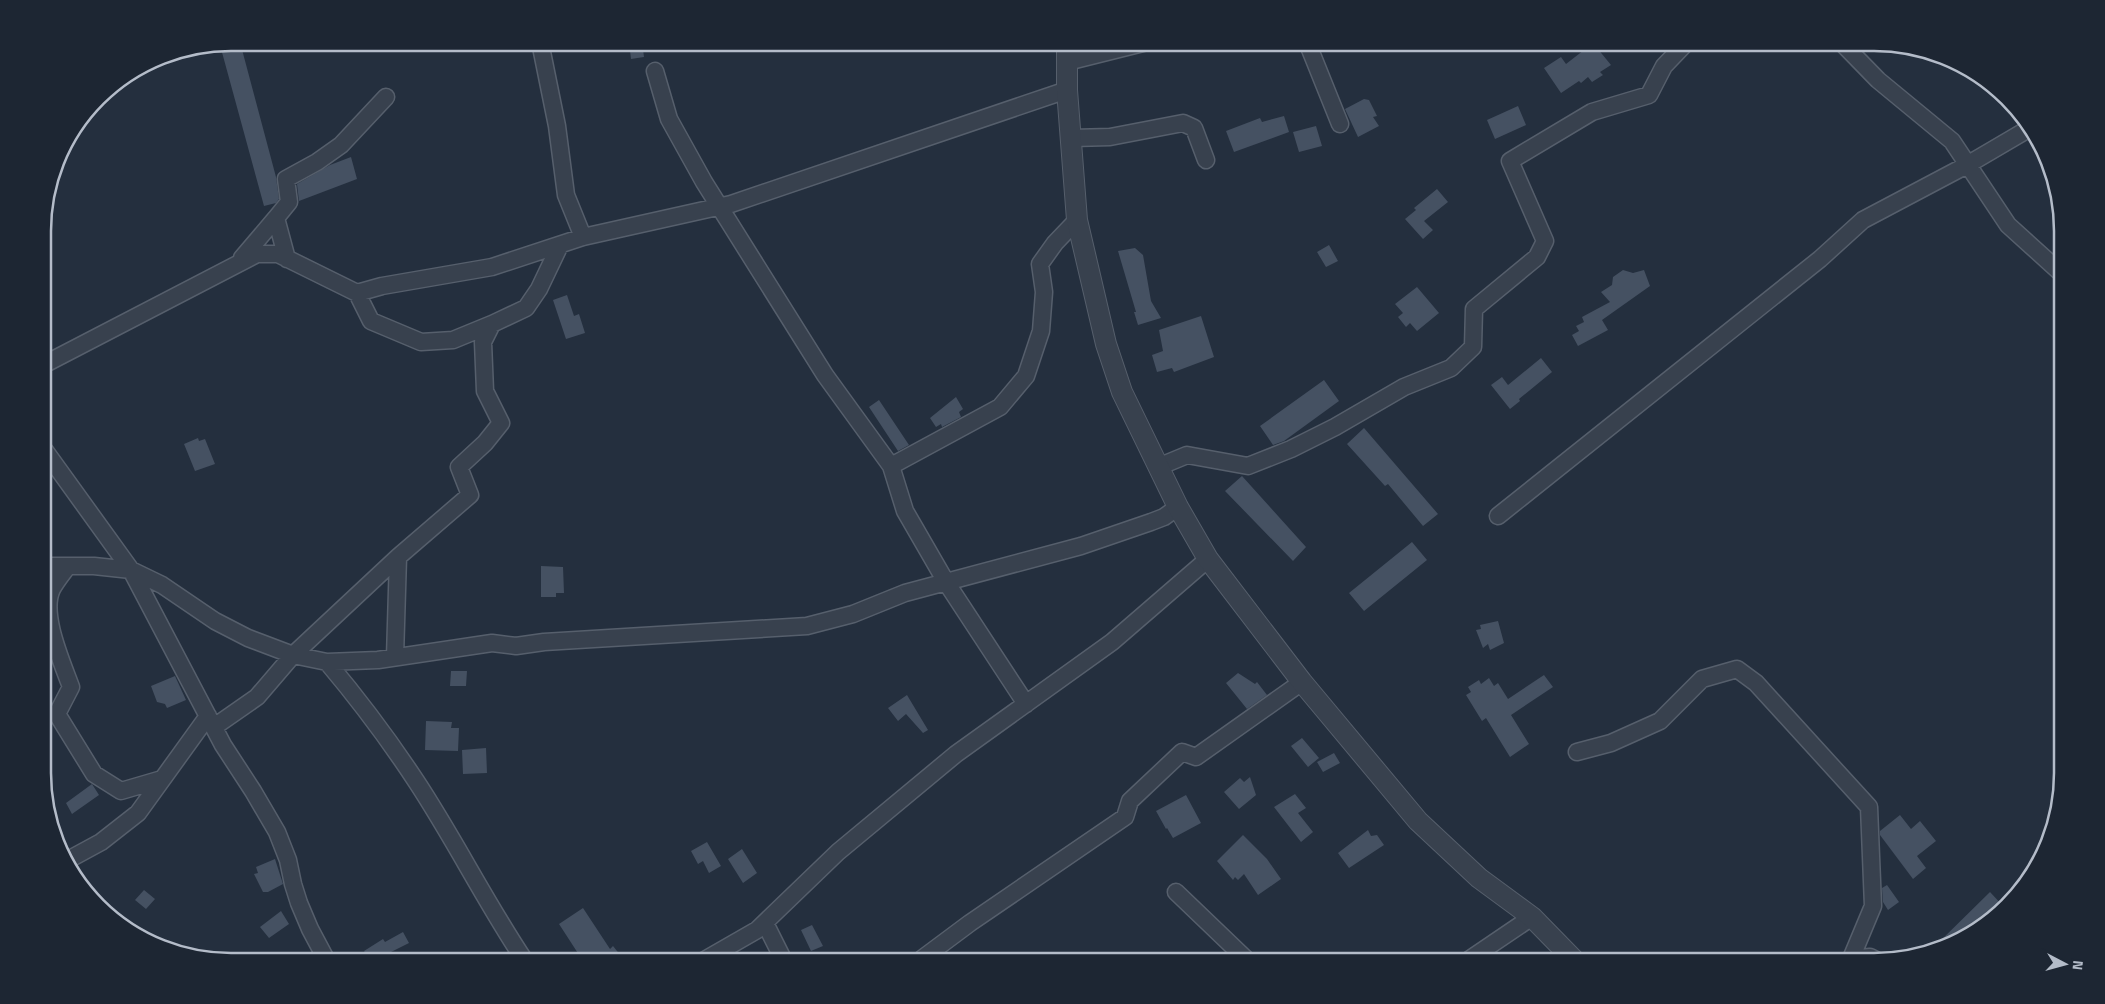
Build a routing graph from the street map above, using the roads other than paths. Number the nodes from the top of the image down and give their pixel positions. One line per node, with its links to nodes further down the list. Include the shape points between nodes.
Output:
1 (542, 51): 17 (street, via 557,126 566,195)
2 (1310, 51): 9 (street)
3 (1678, 51): 27 (street, via 1664,66 1649,96 1592,112 1510,162 1545,241 1537,257 1474,309 1473,347 1451,368 1404,387 1292,449 1248,466 1187,455)
4 (1851, 51): 13 (street, via 1878,80 1952,141)
5 (1067, 52): 7 (street)
6 (655, 70): 14 (street, via 669,119)
7 (1067, 90): 11 (street); 14 (street)
8 (386, 97): 15 (street, via 341,145 286,179 289,202)
9 (1340, 124)
10 (2024, 132): 13 (street)
11 (1072, 138): 12 (street, via 1110,137 1183,123 1194,128); 16 (street)
12 (1206, 160)
13 (1967, 165): 21 (street, via 2008,225); 29 (street, via 1863,220 1820,259)
14 (719, 207): 17 (street); 26 (street, via 825,374)
15 (276, 218): 19 (street); 20 (street)
16 (1077, 220): 26 (street, via 1040,264 1044,292 1041,331 1026,376 1000,407); 27 (street, via 1106,344 1122,392)
17 (583, 237): 18 (street)
18 (560, 245): 22 (street, via 492,267); 23 (street, via 526,308)
19 (287, 259): 20 (street, via 278,254 257,254); 22 (street)
20 (237, 264): 24 (street)
21 (2054, 267)
22 (356, 293): 23 (street, via 371,320 421,342 453,340)
23 (492, 324): 31 (street, via 483,342 485,391 501,423 486,443 459,467 470,495)
24 (51, 361)
25 (51, 459): 30 (street)
26 (891, 466): 37 (street, via 905,510)
27 (1158, 467): 28 (street)
28 (1178, 507): 32 (street); 37 (street, via 1164,517 1125,532)
29 (1498, 516)
30 (109, 542): 35 (street); 36 (street)
31 (398, 557): 40 (street); 41 (street)
32 (1208, 559): 43 (street); 44 (street, via 1112,642)
33 (51, 566): 34 (street)
34 (68, 566): 35 (street); 38 (street, via 52,590)
35 (94, 566): 36 (street)
36 (131, 570): 40 (street, via 162,585 215,621); 45 (street)
37 (946, 582): 41 (street, via 905,593 853,614 806,626 516,646 492,644); 44 (street)
38 (51, 597)
39 (51, 623): 47 (street, via 71,687 57,714 94,774 120,791)
40 (292, 655): 42 (street); 45 (street, via 257,697)
41 (395, 657): 42 (street)
42 (327, 662): 53 (street, via 417,782)
43 (1302, 682): 50 (street, via 1418,821 1479,878); 56 (street, via 1196,757 1182,752 1130,800 1126,817)
44 (1026, 704): 51 (street, via 956,754 838,852)
45 (211, 722): 47 (street); 52 (street, via 276,832 288,860 299,903)
46 (1577, 752): 60 (street, via 1611,743 1660,721 1702,678 1737,669 1756,683 1869,807 1873,906)
47 (162, 779): 48 (street, via 138,813 101,842)
48 (72, 857)
49 (1176, 892): 57 (street)
50 (1532, 917): 58 (street); 59 (street)
51 (765, 923): 54 (street); 55 (street)
52 (322, 953)
53 (520, 953)
54 (717, 953)
55 (780, 953)
56 (930, 953)
57 (1240, 953)
58 (1479, 953)
59 (1567, 953)
60 (1854, 953)

